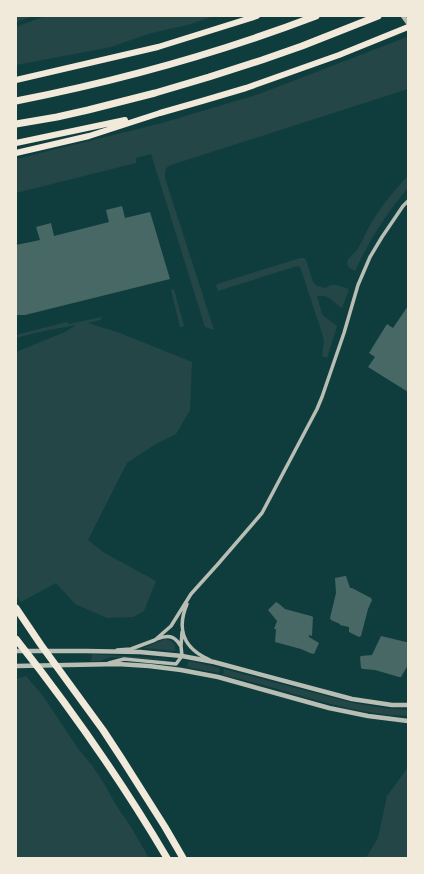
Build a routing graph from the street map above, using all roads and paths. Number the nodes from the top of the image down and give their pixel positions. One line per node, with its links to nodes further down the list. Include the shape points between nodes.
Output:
1 (257, 16): 7 (highway, via 158,47)
2 (316, 16): 10 (highway, via 186,60 80,88)
3 (378, 16): 12 (highway, via 302,46 210,77 88,110)
4 (403, 16): 5 (street)
5 (408, 23)
6 (408, 27): 11 (highway, via 290,73)
7 (43, 74): 8 (highway); 9 (highway)
8 (16, 77)
9 (16, 80)
10 (16, 101)
11 (160, 113): 13 (highway); 14 (highway, via 89,136)
12 (16, 124)
13 (16, 143)
14 (16, 153)
15 (408, 201): 16 (street, via 370,257 358,285 317,409 262,513)
16 (191, 594): 19 (street, via 185,609); 21 (street, via 171,626)
17 (16, 608): 22 (highway)
18 (16, 615): 22 (highway)
19 (182, 632): 23 (street); 27 (street, via 192,649)
20 (16, 639): 32 (highway, via 108,764)
21 (155, 640): 23 (street, via 170,637 177,640); 25 (street, via 131,649)
22 (41, 645): 33 (highway, via 103,730)
23 (180, 646): 26 (street)
24 (16, 651): 25 (street)
25 (90, 651): 26 (street)
26 (182, 656): 27 (street); 28 (street, via 176,664 124,659)
27 (214, 662): 30 (street, via 352,699)
28 (106, 665): 29 (street); 31 (street, via 181,670 218,677 329,708 368,716)
29 (16, 666)
30 (408, 705)
31 (408, 720)
32 (167, 858)
33 (183, 858)

